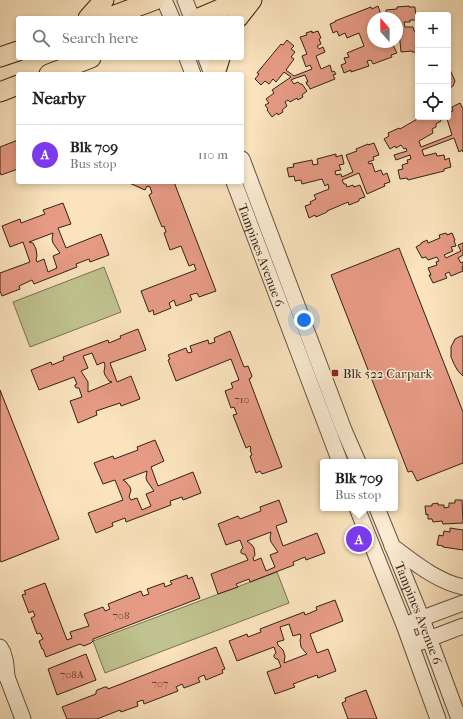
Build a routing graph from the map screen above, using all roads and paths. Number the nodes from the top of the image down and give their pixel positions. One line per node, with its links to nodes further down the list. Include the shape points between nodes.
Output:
1 (104, 0): 7 (main road)
2 (155, 0): 8 (main road)
3 (164, 0): 9 (street)
4 (185, 0): 10 (street)
5 (241, 0): 11 (main road)
6 (252, 0): 12 (main road)
7 (90, 16)
8 (112, 16)
9 (171, 16)
10 (191, 16)
11 (204, 16)
12 (240, 16)
13 (16, 52): 14 (main road)
14 (0, 57)
15 (86, 60): 19 (main road)
16 (188, 60): 20 (street)
17 (207, 60): 21 (street)
18 (219, 60): 22 (main road)
19 (54, 72)
20 (192, 72)
21 (212, 72)
22 (214, 72)
23 (16, 86): 24 (main road)
24 (0, 92)
25 (244, 164): 28 (street, Tampines Avenue 6)
26 (235, 184): 27 (street, Tampines Avenue 6)
27 (339, 459)
28 (357, 459)
29 (358, 511): 35 (street, Tampines Avenue 6)
30 (378, 511): 31 (street, Tampines Avenue 6)
31 (392, 546): 32 (street, via 430,573); 34 (street, Tampines Avenue 6)
32 (463, 587)
33 (463, 603): 34 (street)
34 (422, 618): 35 (street); 37 (street, Tampines Avenue 6)
35 (404, 625): 38 (street, Tampines Avenue 6)
36 (463, 626): 37 (street)
37 (429, 639): 38 (street); 43 (street, Tampines Avenue 6)
38 (412, 646): 42 (street, Tampines Avenue 6)
39 (0, 647): 40 (street, via 6,664)
40 (3, 672): 41 (street)
41 (23, 719)
42 (438, 719)
43 (459, 719)

